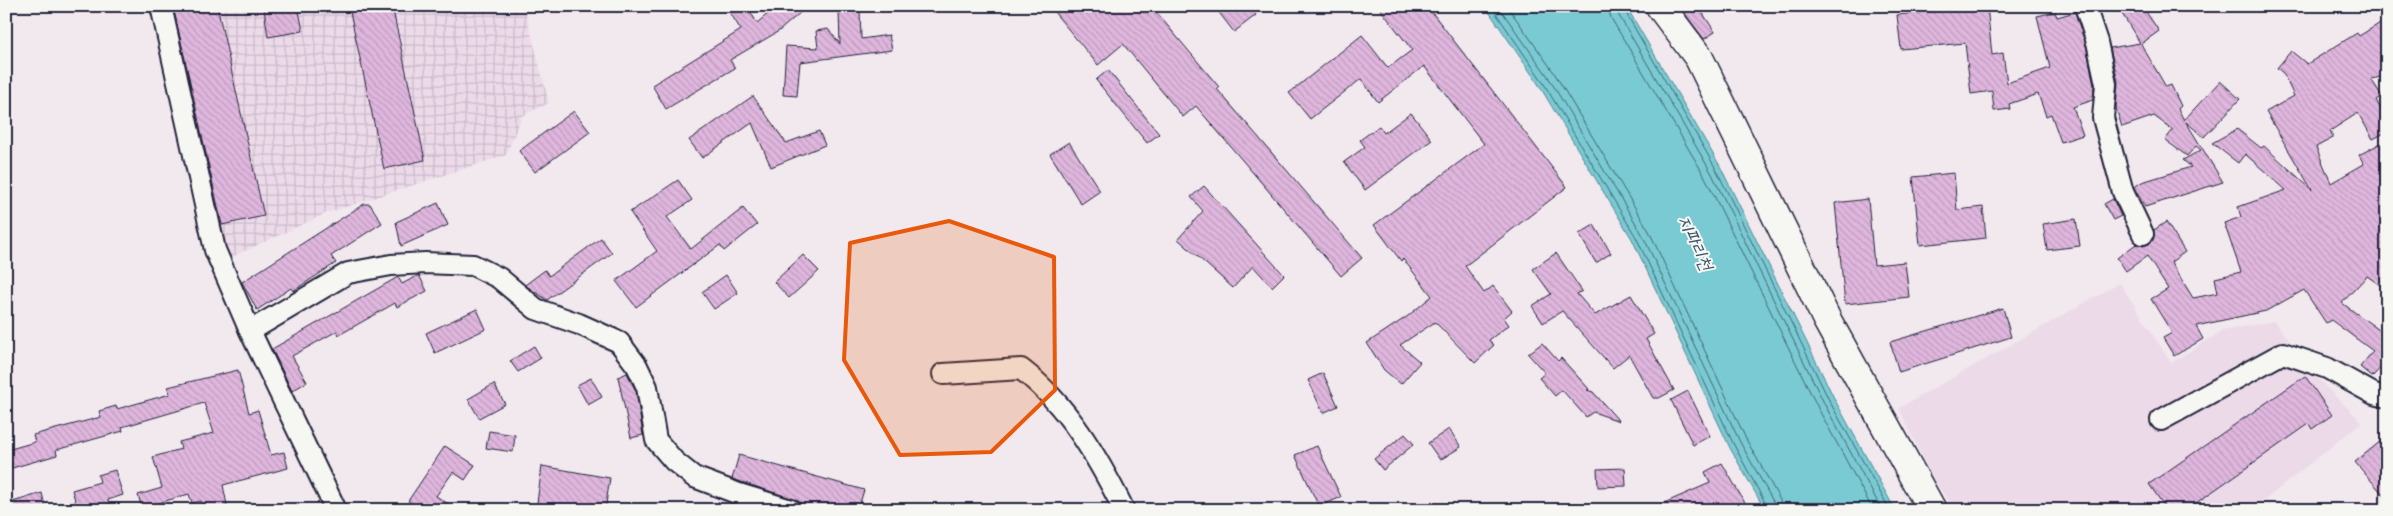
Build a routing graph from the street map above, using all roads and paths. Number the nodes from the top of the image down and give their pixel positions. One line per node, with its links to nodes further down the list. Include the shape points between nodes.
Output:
1 (161, 6): 5 (street, via 215,250)
2 (1660, 6): 12 (street, via 1699,58 1827,320)
3 (2085, 6): 4 (street, via 2106,84 2103,118 2123,192)
4 (2143, 234)
5 (250, 331): 9 (street); 10 (street, via 348,273 391,265 473,264 499,278 536,309 619,342 637,366 647,387 656,440 674,462 694,477)
6 (943, 374): 11 (street, via 1021,369 1083,436)
7 (2387, 397): 8 (street, via 2374,394 2327,368 2283,354)
8 (2161, 420)
9 (336, 510)
10 (791, 510)
11 (1124, 510)
12 (1932, 510)

